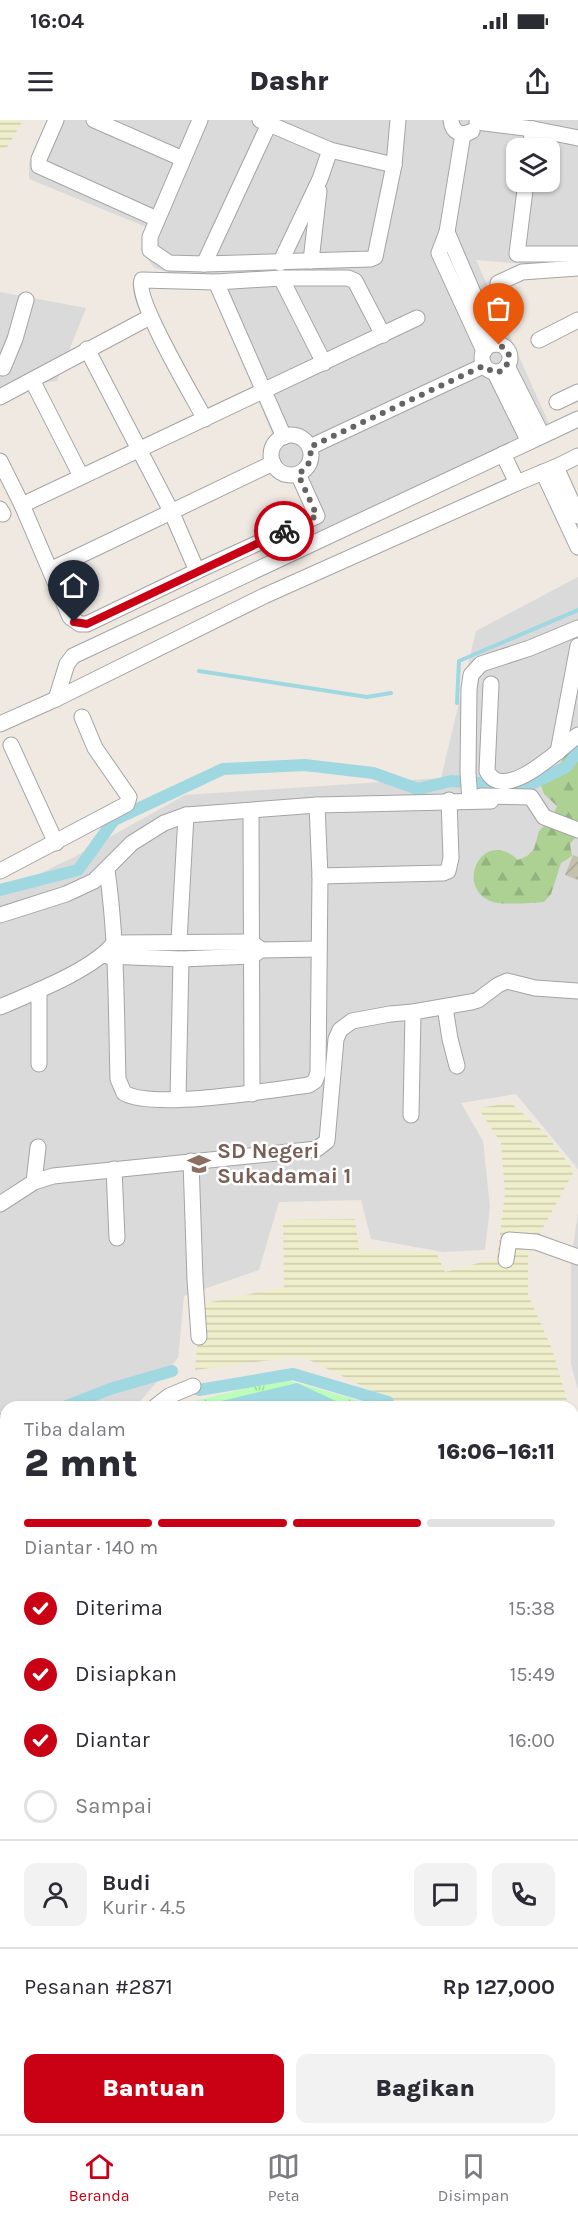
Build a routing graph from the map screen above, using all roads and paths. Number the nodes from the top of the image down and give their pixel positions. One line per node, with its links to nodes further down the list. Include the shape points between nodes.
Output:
1 (56, 120): 17 (street, via 39,166)
2 (94, 120): 13 (street)
3 (200, 120): 13 (street)
4 (398, 120): 14 (street)
5 (451, 120): 9 (street, via 455,131)
6 (477, 121): 8 (street); 9 (street, via 473,130)
7 (264, 122): 12 (street); 20 (street)
8 (533, 129): 10 (street); 11 (street)
9 (463, 134): 32 (street, via 447,232 439,253)
10 (532, 138)
11 (578, 138)
12 (330, 150): 14 (street); 15 (street)
13 (183, 159): 17 (street)
14 (393, 165): 19 (street, via 375,257)
15 (320, 179): 19 (street); 22 (street)
16 (525, 192): 18 (street, via 517,254)
17 (157, 219): 20 (street, via 150,250 169,262)
18 (578, 254)
19 (311, 261): 22 (street)
20 (204, 264): 22 (street)
21 (578, 268): 24 (street, via 522,272)
22 (280, 270): 23 (street); 29 (street, via 352,279); 33 (street)
23 (216, 282): 26 (street, via 142,280 140,286); 36 (street)
24 (498, 283)
25 (26, 300): 34 (street, via 15,339)
26 (150, 317): 31 (street); 40 (street)
27 (417, 318): 29 (street)
28 (578, 320): 30 (street)
29 (383, 335): 33 (street)
30 (539, 340)
31 (87, 349): 35 (street); 45 (street)
32 (493, 360): 43 (street); 44 (street)
33 (324, 363): 36 (street)
34 (1, 367)
35 (32, 380): 38 (street); 52 (street)
36 (263, 392): 40 (street); 42 (street)
37 (578, 392): 39 (street)
38 (0, 397)
39 (557, 402)
40 (205, 418): 45 (street)
41 (578, 419): 43 (street)
42 (284, 437): 44 (street, via 303,439); 49 (street, via 276,443)
43 (536, 439): 46 (street)
44 (310, 447): 51 (street, via 307,468)
45 (138, 449): 52 (street); 55 (street)
46 (503, 454): 53 (street); 63 (street, via 73,656)
47 (578, 456): 50 (street)
48 (0, 461): 54 (street)
49 (273, 463): 51 (street, via 287,475); 55 (street)
50 (549, 469): 53 (street); 56 (street); 57 (street)
51 (298, 474): 59 (street, via 317,516)
52 (81, 476): 54 (street)
53 (517, 483): 63 (street, via 264,596)
54 (22, 505): 58 (street)
55 (171, 511): 58 (street); 59 (street)
56 (578, 516)
57 (578, 547)
58 (50, 570): 59 (street, via 70,617 80,624)
59 (197, 571)
60 (578, 628): 69 (street, via 476,666 469,689)
61 (578, 646): 68 (street)
62 (491, 684): 68 (street, via 487,771 490,776 507,782 528,774)
63 (56, 699): 65 (street)
64 (82, 717): 76 (street, via 95,748 129,801)
65 (0, 723)
66 (578, 735): 68 (street)
67 (11, 745): 76 (street)
68 (558, 752)
69 (469, 797): 70 (street); 71 (street); 75 (street, via 531,797 544,817)
70 (449, 800): 72 (street); 79 (street, via 448,871)
71 (491, 801)
72 (317, 805): 73 (street); 79 (street)
73 (251, 811): 74 (street); 82 (street)
74 (186, 815): 77 (street, via 147,832); 81 (street)
75 (578, 830)
76 (56, 843): 78 (street)
77 (106, 870): 80 (street, via 81,888); 84 (street)
78 (0, 871)
79 (320, 876): 83 (street)
80 (0, 915)
81 (179, 941): 82 (street); 84 (street)
82 (255, 949): 83 (street); 85 (street); 93 (street)
83 (319, 949): 93 (street, via 315,1081)
84 (111, 952): 85 (street); 86 (street); 94 (street, via 120,1087 130,1096)
85 (181, 958): 94 (street)
86 (39, 990): 88 (street); 91 (street)
87 (578, 992): 89 (street, via 507,981 478,1000)
88 (0, 1007)
89 (445, 1007): 90 (street); 92 (street)
90 (413, 1012): 95 (street); 97 (street, via 352,1022 340,1030 324,1145 317,1149)
91 (39, 1064)
92 (457, 1066)
93 (252, 1094): 94 (street)
94 (178, 1099)
95 (411, 1115)
96 (38, 1147): 99 (street)
97 (191, 1161): 98 (street); 104 (street)
98 (118, 1168): 99 (street); 101 (street)
99 (34, 1182): 100 (street)
100 (0, 1204)
101 (119, 1237)
102 (578, 1257): 103 (street, via 536,1242 509,1240)
103 (506, 1260)
104 (199, 1337)
105 (193, 1386): 106 (street)
106 (163, 1401)

